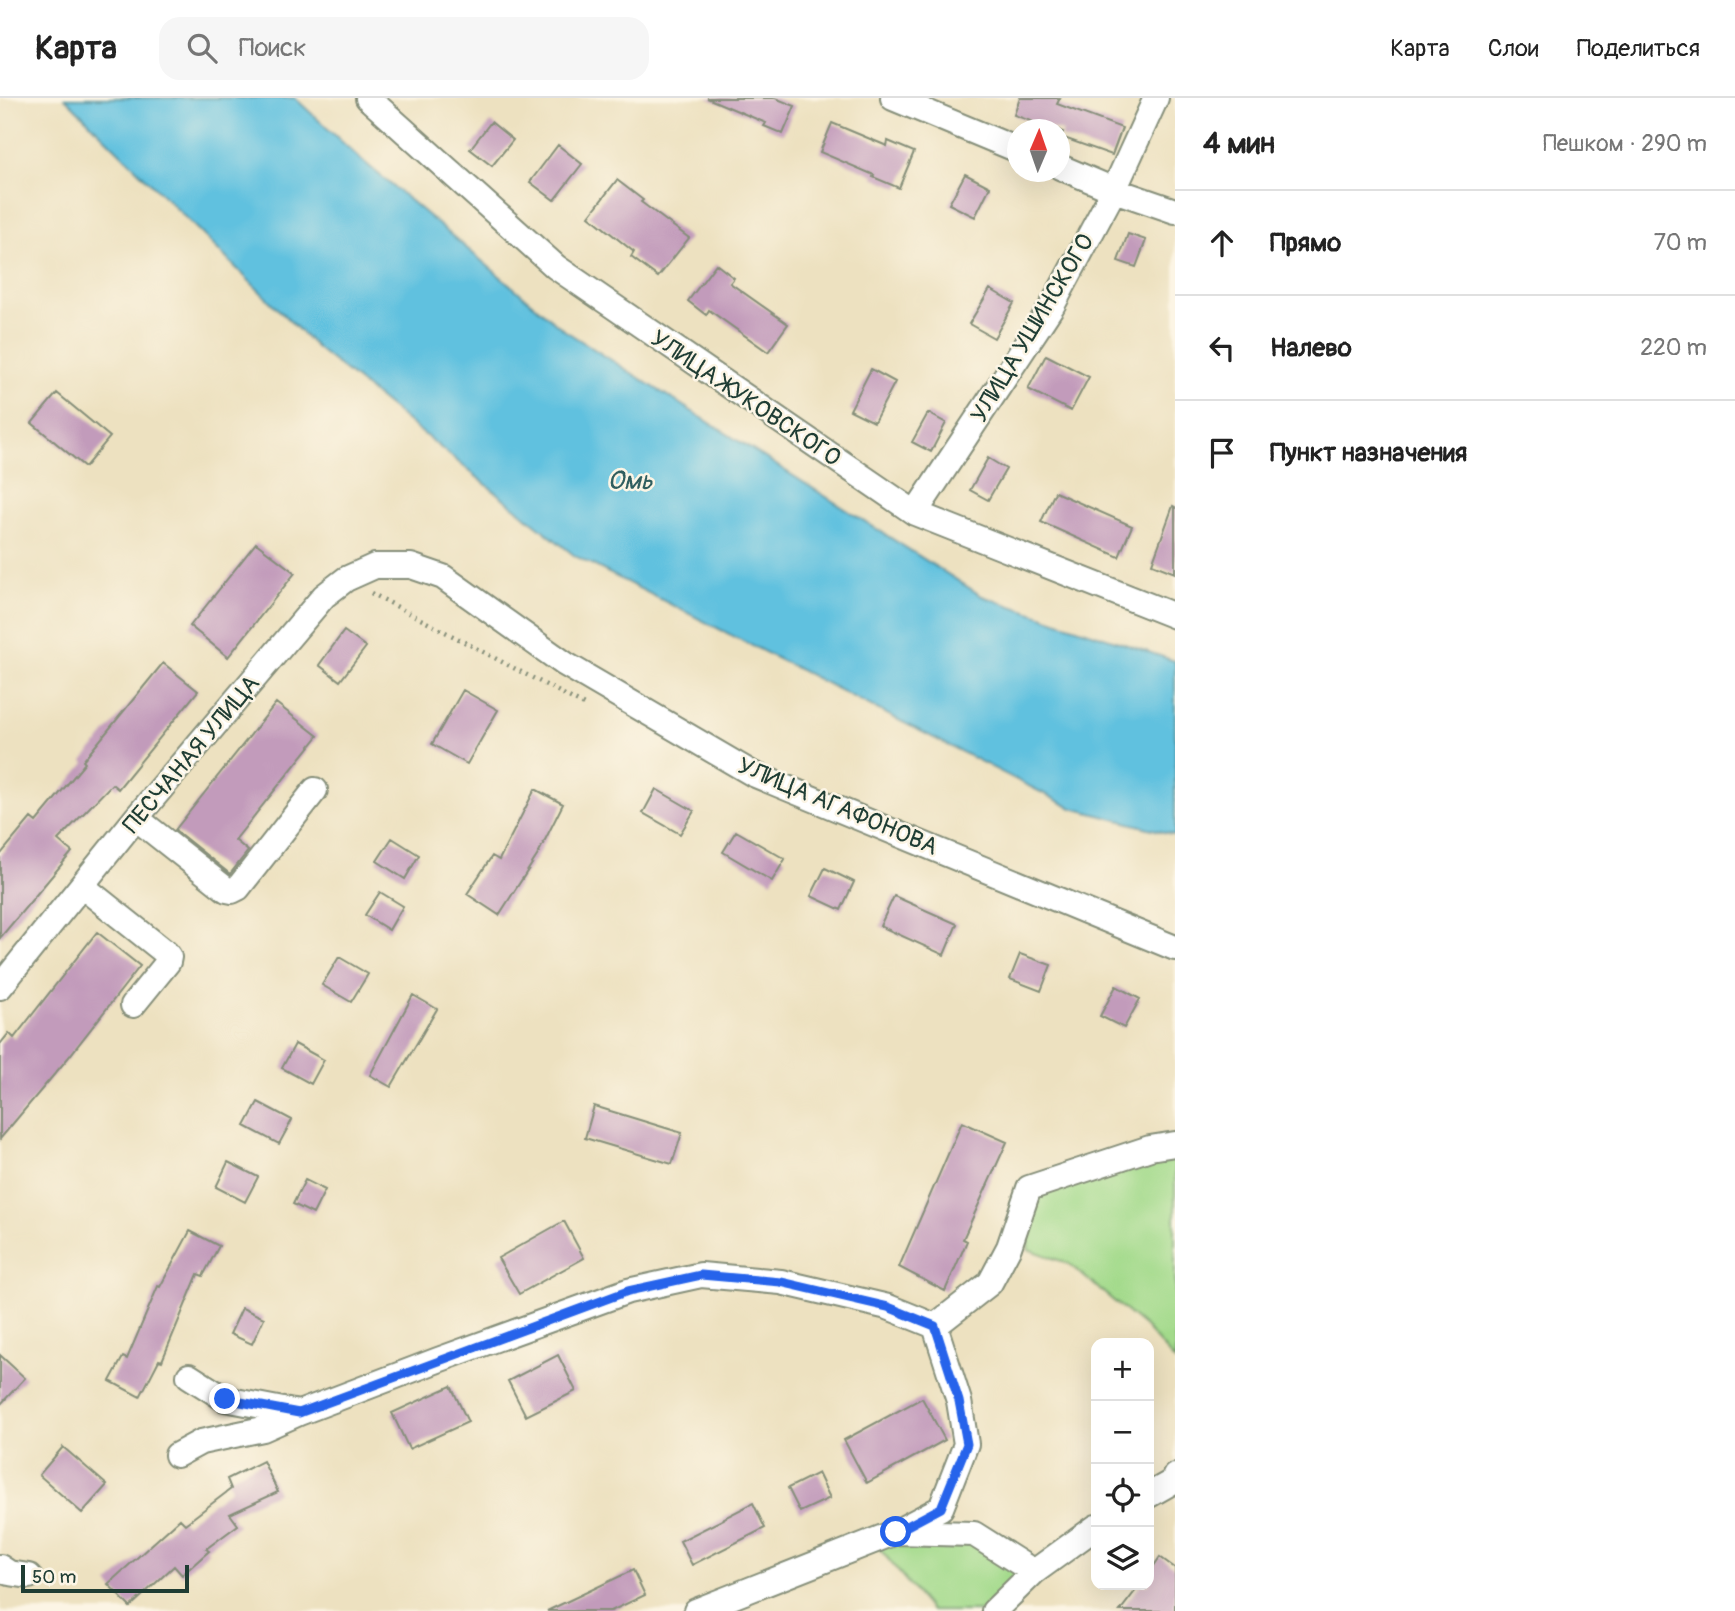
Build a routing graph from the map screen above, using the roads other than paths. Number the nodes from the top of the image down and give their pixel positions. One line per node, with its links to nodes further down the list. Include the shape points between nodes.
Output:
1 (368, 98): 8 (street, УЛИЦА ЖУКОВСКОГО, via 556,267)
2 (893, 98): 4 (street)
3 (1156, 98): 6 (street, УЛИЦА УШИНСКОГО)
4 (1007, 146)
5 (1070, 172): 6 (street)
6 (1114, 190): 7 (street); 8 (street, УЛИЦА УШИНСКОГО, via 1052,306)
7 (1175, 211)
8 (915, 513): 10 (street, УЛИЦА ЖУКОВСКОГО)
9 (411, 566): 12 (street, ПЕСЧАНАЯ УЛИЦА, via 375,566 324,596); 14 (street, УЛИЦА АГАФОНОВА, via 443,577 565,664 753,774)
10 (1175, 616)
11 (316, 790): 12 (street, via 232,891)
12 (136, 818): 13 (street, ПЕСЧАНАЯ УЛИЦА)
13 (82, 886): 15 (street, ПЕСЧАНАЯ УЛИЦА); 16 (street, via 169,957)
14 (1175, 947)
15 (0, 987)
16 (134, 1005)
17 (1175, 1143): 18 (street, via 1029,1188 1009,1247 990,1283)
18 (935, 1326): 20 (street, via 888,1307 781,1282 701,1275 628,1291); 21 (street, via 959,1401)
19 (190, 1376): 20 (street, via 225,1399)
20 (299, 1413): 22 (street, via 263,1429 201,1442)
21 (967, 1444): 26 (street, via 941,1508); 27 (street, via 958,1508)
22 (177, 1455)
23 (1175, 1476): 24 (street)
24 (1154, 1492)
25 (1091, 1531): 29 (street)
26 (896, 1532): 27 (street); 31 (street)
27 (974, 1534): 29 (street)
28 (0, 1567): 30 (street)
29 (1034, 1572): 32 (street)
30 (29, 1576)
31 (696, 1611)
32 (994, 1611)

